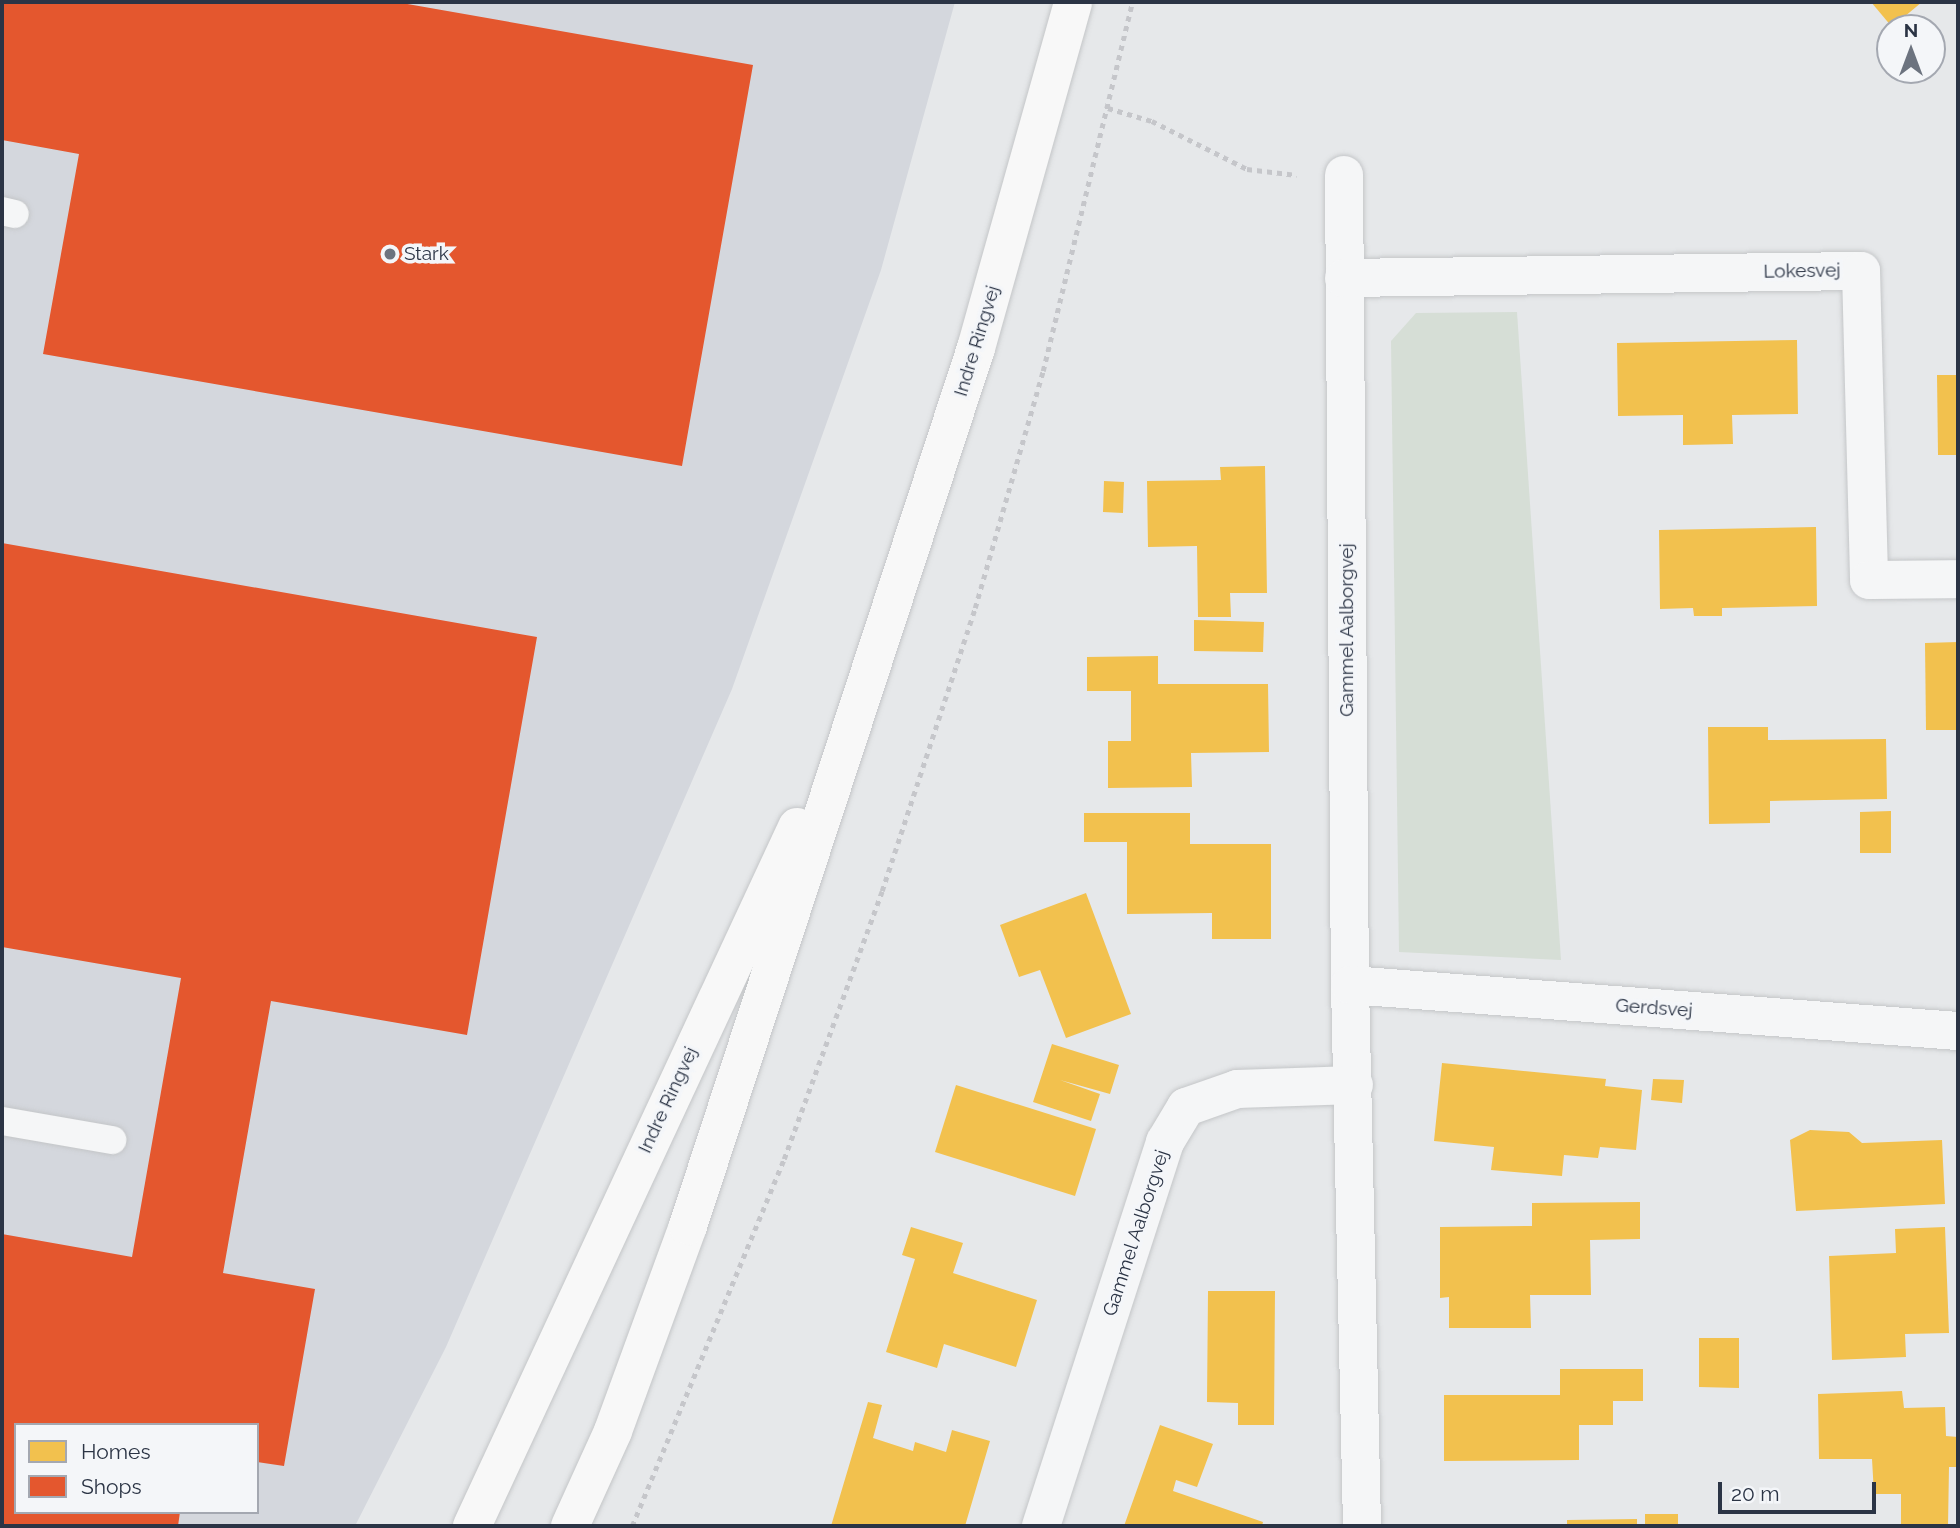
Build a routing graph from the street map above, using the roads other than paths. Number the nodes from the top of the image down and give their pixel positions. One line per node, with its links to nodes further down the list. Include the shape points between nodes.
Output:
1 (1073, 2): 5 (street, Indre Ringvej, via 976,348)
2 (1344, 174): 3 (street, Gammel Aalborgvej)
3 (1344, 278): 4 (street, Lokesvej, via 1861,271 1869,580); 6 (street, Gammel Aalborgvej)
4 (1958, 579)
5 (867, 676): 11 (street, Indre Ringvej); 12 (street, Indre Ringvej, via 688,1226 613,1431)
6 (1350, 985): 7 (street, Gerdsvej); 8 (street, Gammel Aalborgvej)
7 (1958, 1031)
8 (1354, 1085): 13 (street, Gammel Aalborgvej, via 1237,1089 1186,1107 1165,1142); 14 (street, Gammel Aalborgvej)
9 (2, 1121): 10 (lane)
10 (112, 1140)
11 (471, 1526)
12 (570, 1526)
13 (1041, 1526)
14 (1362, 1526)

